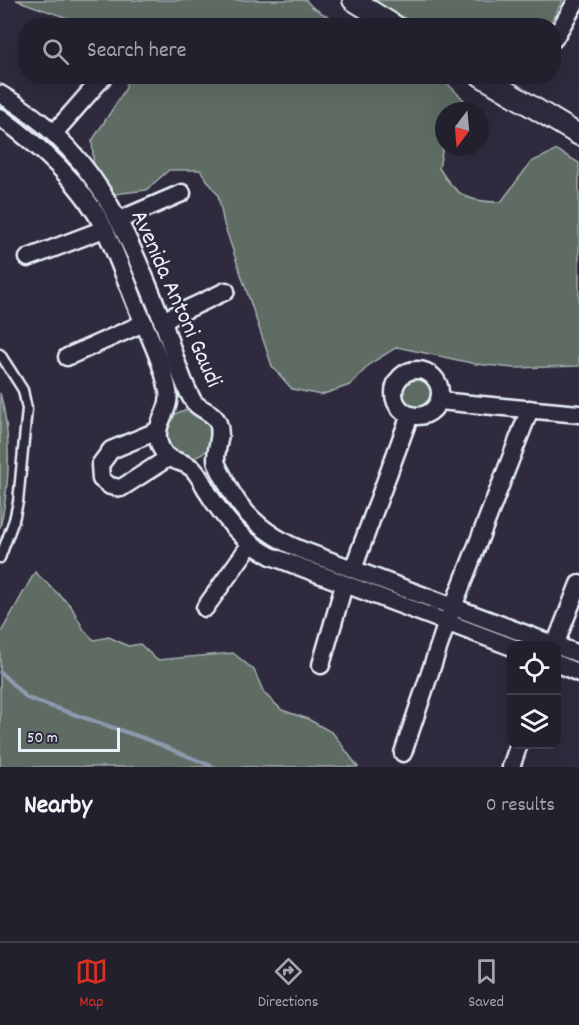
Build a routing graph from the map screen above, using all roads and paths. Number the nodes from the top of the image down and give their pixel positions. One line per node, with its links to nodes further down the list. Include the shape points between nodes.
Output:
1 (353, 0): 3 (street)
2 (577, 0): 4 (street)
3 (382, 18)
4 (561, 27)
5 (97, 84): 9 (street)
6 (494, 84): 10 (street)
7 (0, 94): 9 (street, Avenida Antoni Gaudi)
8 (0, 117): 12 (street, Avenida Antoni Gaudi, via 30,139)
9 (55, 132): 12 (street, Avenida Antoni Gaudi, via 91,173)
10 (579, 135)
11 (182, 193): 12 (street)
12 (111, 224): 13 (street); 15 (street, Avenida Antoni Gaudi); 16 (street, Avenida Antoni Gaudi)
13 (28, 258)
14 (226, 291): 15 (street)
15 (162, 321): 27 (street, Avenida Antoni Gaudi, via 192,400 213,414 218,423 216,461 234,499 250,518 281,542)
16 (144, 323): 18 (street); 23 (street, Avenida Antoni Gaudi, via 168,391 169,404)
17 (0, 354): 26 (lane, via 23,390 27,409 18,502)
18 (67, 357)
19 (439, 401): 20 (street); 22 (street, via 424,415); 22 (street, via 439,386 431,374 410,370 398,379 393,393 398,407)
20 (530, 409): 21 (street); 30 (street)
21 (579, 414)
22 (410, 415): 27 (street)
23 (158, 431): 24 (street, via 158,441); 24 (street, via 111,450 100,465 101,478 110,486 121,488)
24 (168, 458): 25 (street, via 194,469 235,530)
25 (250, 545): 29 (street); 31 (street)
26 (0, 558)
27 (353, 569): 30 (street, Avenida Antoni Gaudi)
28 (579, 584): 34 (street)
29 (344, 585): 32 (street); 38 (street)
30 (453, 607): 32 (street); 33 (street, Avenida Antoni Gaudi)
31 (205, 608)
32 (446, 625): 35 (street); 42 (street)
33 (544, 641)
34 (557, 641)
35 (507, 645)
36 (561, 647): 37 (street, Avenida Antoni Gaudi)
37 (579, 654)
38 (321, 665)
39 (561, 665): 40 (street)
40 (579, 673)
41 (517, 749): 43 (street)
42 (403, 753)
43 (511, 767)

